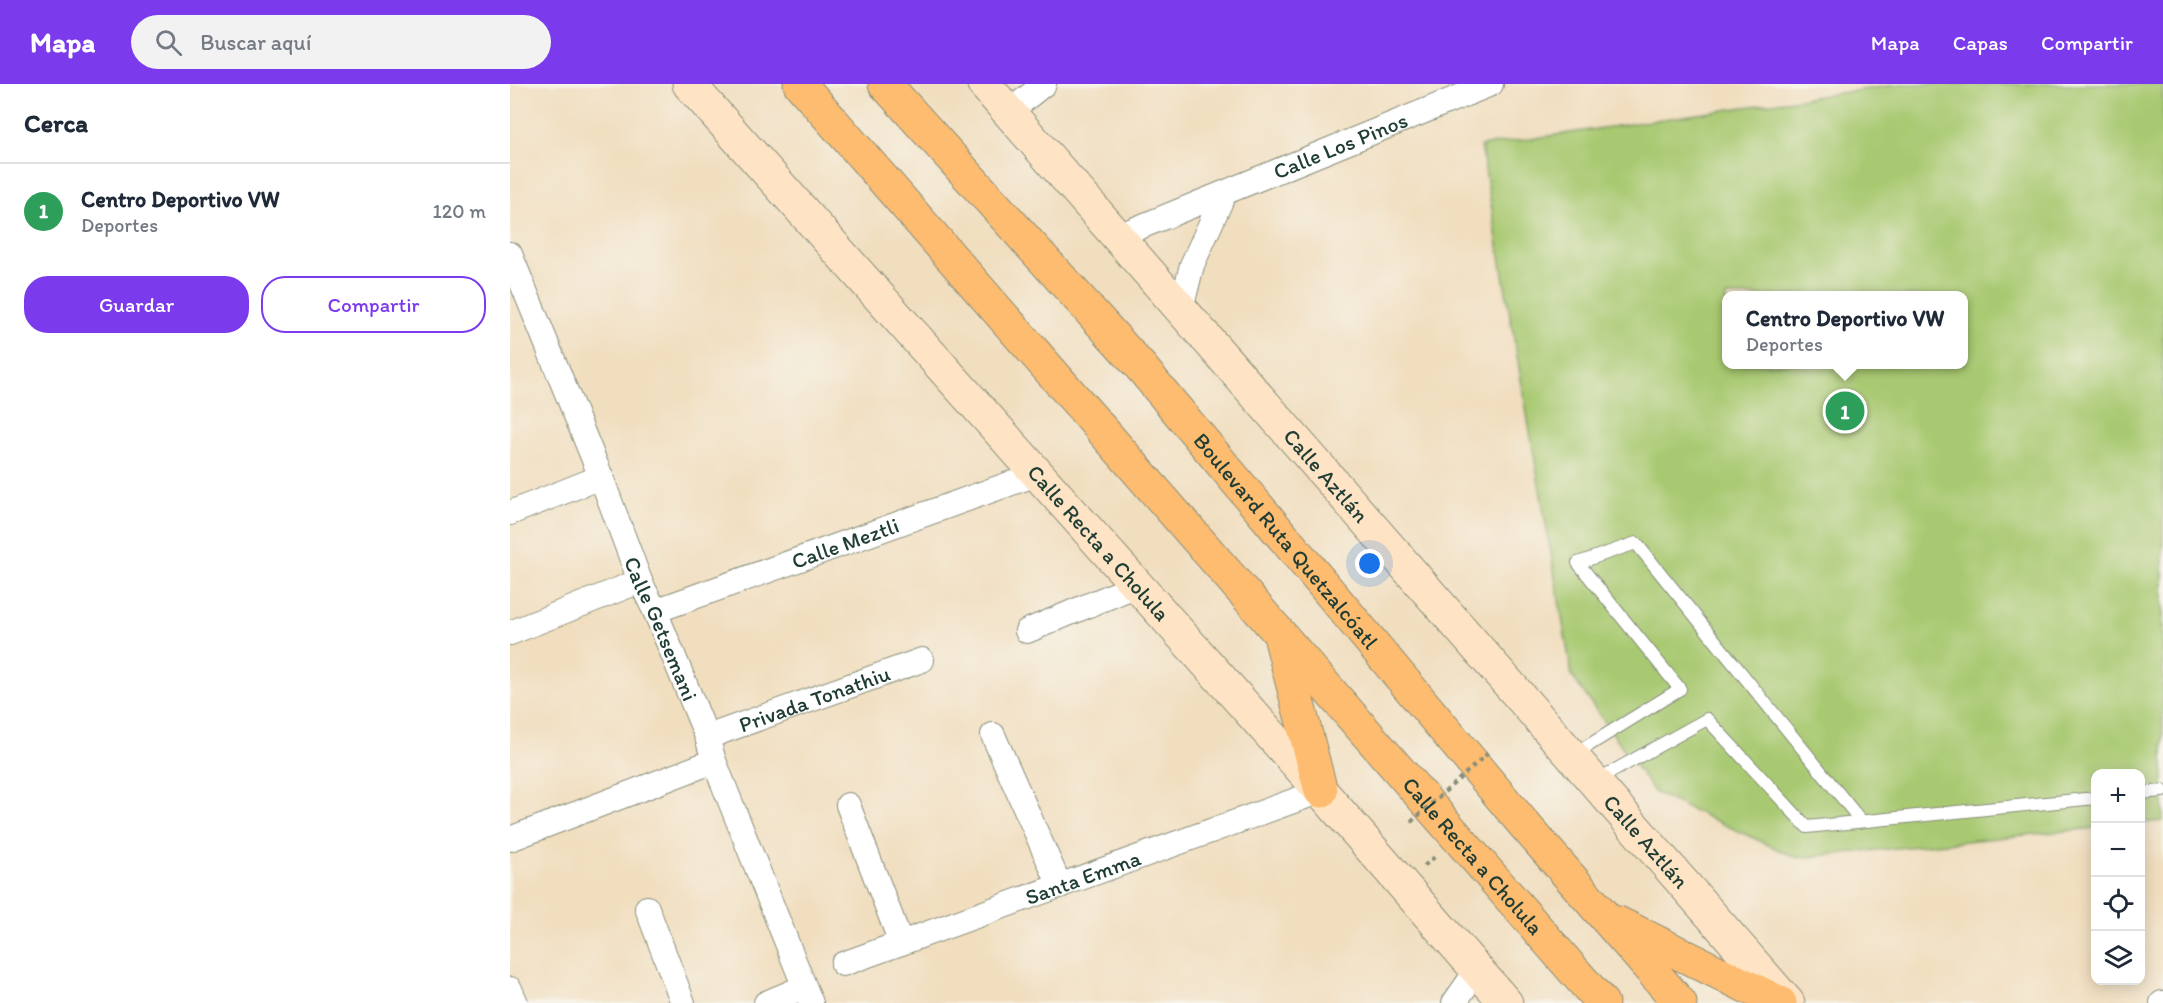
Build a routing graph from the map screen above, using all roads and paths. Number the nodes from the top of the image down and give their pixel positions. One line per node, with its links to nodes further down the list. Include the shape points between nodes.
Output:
1 (689, 84): 13 (main road, Calle Recta a Cholula)
2 (800, 84): 20 (main road, Calle Recta a Cholula)
3 (885, 84): 41 (main road, Boulevard Ruta Quetzalcóatl, via 1148,375)
4 (984, 84): 7 (main road, Calle Aztlán)
5 (1044, 84): 7 (street)
6 (1491, 84): 8 (street, Calle Los Pinos)
7 (1009, 112): 9 (main road, Calle Aztlán)
8 (1224, 194): 9 (street, Calle Los Pinos); 11 (street, via 1192,265)
9 (1118, 236): 11 (main road, Calle Aztlán)
10 (510, 254): 12 (street, Calle Getsemani)
11 (1181, 309): 26 (main road, Calle Aztlán)
12 (520, 310): 14 (street, Calle Getsemani)
13 (1037, 474): 17 (main road, Calle Recta a Cholula); 18 (street, Calle Meztli)
14 (601, 477): 15 (street); 16 (street, Calle Getsemani)
15 (510, 513)
16 (640, 581): 18 (street, Calle Getsemani); 21 (street)
17 (1137, 585): 19 (street); 29 (main road, Calle Recta a Cholula)
18 (655, 611): 24 (street, Calle Getsemani)
19 (1027, 631)
20 (1279, 632): 29 (main road); 36 (main road, Calle Recta a Cholula)
21 (510, 633)
22 (922, 660): 24 (street, Privada Tonathiu)
23 (993, 735): 38 (street)
24 (706, 737): 27 (street, Calle Getsemani)
25 (1488, 753): 35 (path, bridge)
26 (1572, 756): 28 (main road, Calle Aztlán); 34 (lane, via 1680,689 1578,563 1636,543)
27 (714, 761): 37 (street); 46 (street, Calle Getsemani)
28 (1594, 782): 34 (lane, via 1707,719 1808,827); 55 (main road, Calle Aztlán)
29 (1321, 791): 38 (street, Santa Emma); 39 (main road, Calle Recta a Cholula)
30 (2163, 791): 31 (lane)
31 (2145, 793)
32 (2091, 798): 34 (lane)
33 (848, 805): 42 (street)
34 (1861, 821)
35 (1412, 822)
36 (1458, 837): 39 (path); 52 (main road, Calle Recta a Cholula)
37 (510, 839)
38 (1060, 886): 42 (street, Santa Emma)
39 (1404, 886): 44 (main road, Calle Recta a Cholula)
40 (646, 909): 48 (street)
41 (1604, 917): 53 (main road, Boulevard Ruta Quetzalcóatl); 54 (main road)
42 (901, 943): 43 (street, Santa Emma)
43 (843, 964)
44 (1477, 970): 50 (street); 51 (main road, Calle Recta a Cholula)
45 (510, 989): 47 (street)
46 (808, 995): 49 (street)
47 (516, 1003)
48 (683, 1003)
49 (766, 1003)
50 (1454, 1003)
51 (1506, 1003)
52 (1602, 1003)
53 (1680, 1003)
54 (1780, 1003)
55 (1788, 1003)

